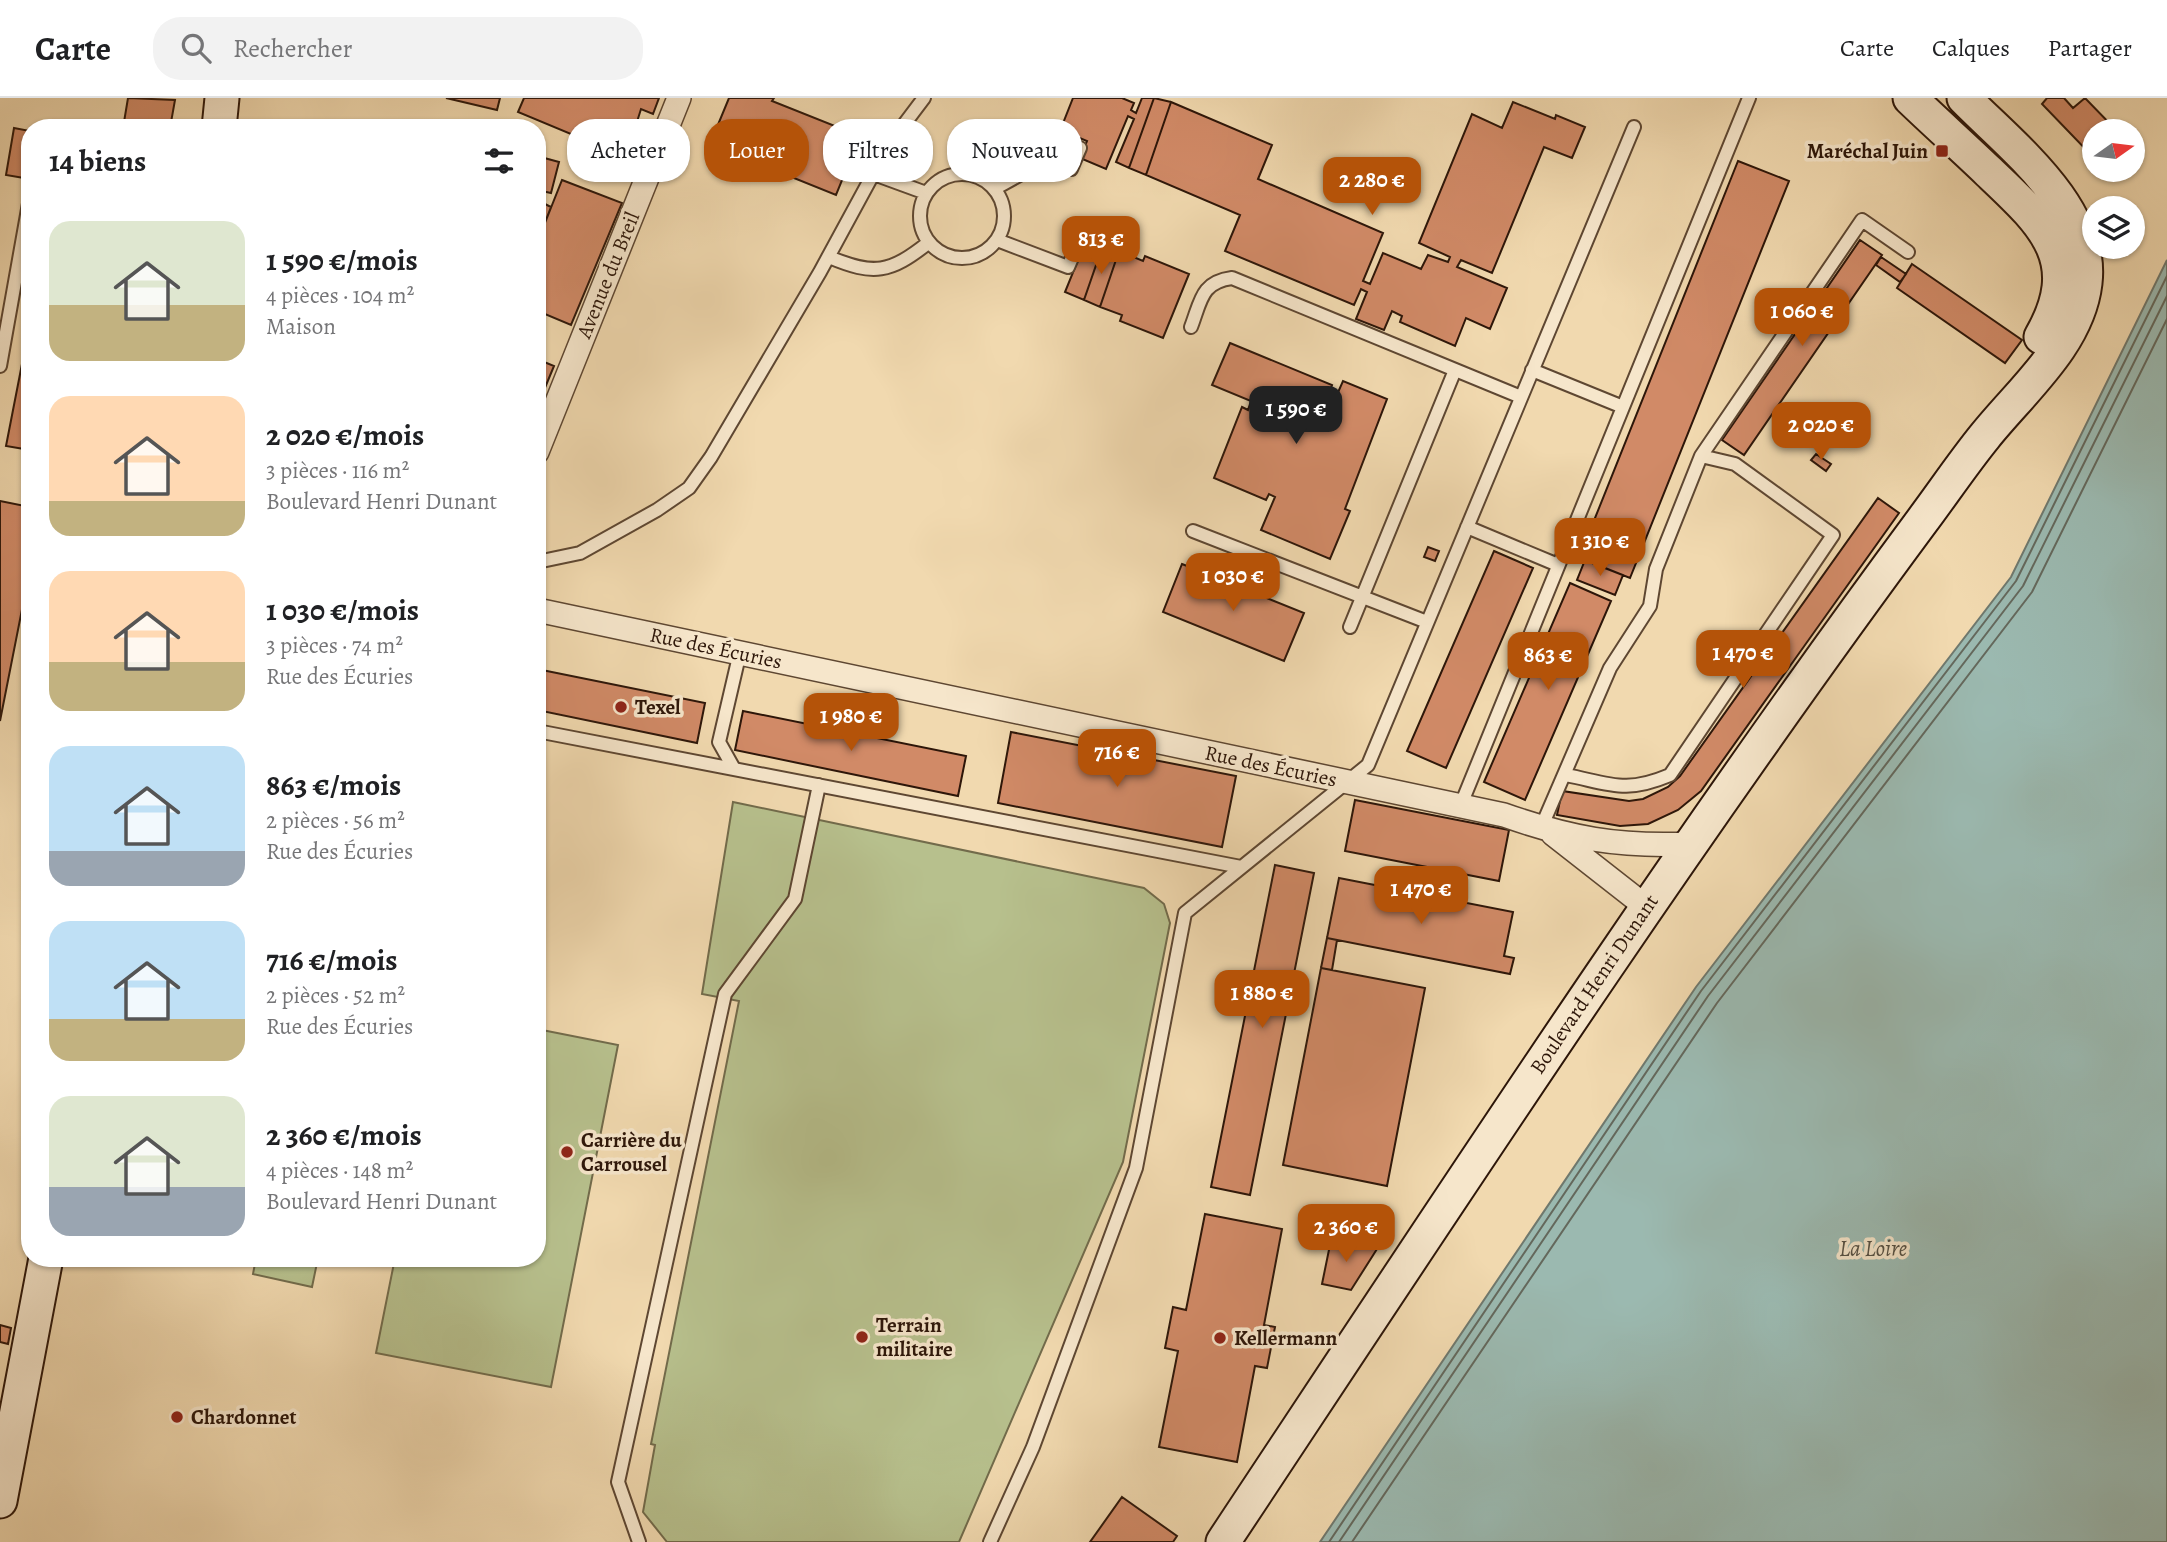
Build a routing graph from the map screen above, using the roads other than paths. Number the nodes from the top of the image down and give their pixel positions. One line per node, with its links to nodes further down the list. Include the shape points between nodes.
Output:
1 (222, 98): 7 (main road)
2 (679, 98): 27 (street, Avenue du Breil)
3 (924, 98): 8 (lane)
4 (1749, 98): 26 (lane)
5 (1910, 98): 28 (main road, via 2036,217 2059,261 2058,299 2048,326)
6 (1964, 98): 28 (main road, via 2059,197 2080,236 2085,260 2080,306 2065,337)
7 (220, 119)
8 (908, 119)
9 (1634, 127): 24 (lane)
10 (870, 182): 20 (lane)
11 (896, 182): 14 (lane)
12 (1007, 182): 13 (lane)
13 (995, 189): 14 (lane, via 981,177 952,174); 16 (lane, via 1004,210)
14 (926, 193): 17 (lane, via 919,216)
15 (1082, 235): 16 (lane, via 1068,267)
16 (997, 240): 17 (lane, via 979,256 965,259 939,252)
17 (928, 243): 20 (lane, via 909,258 875,271)
18 (21, 248): 22 (lane)
19 (1908, 251): 29 (lane, via 1862,220)
20 (828, 257): 32 (lane, via 689,488 580,553)
21 (1191, 327): 23 (lane, via 1207,287 1232,278)
22 (0, 366)
23 (1455, 370): 25 (lane); 34 (lane)
24 (1532, 370): 25 (lane); 26 (lane)
25 (1521, 397): 30 (lane)
26 (1623, 407): 33 (lane)
27 (546, 430)
28 (1982, 439): 46 (main road, Boulevard Henri Dunant)
29 (1701, 456): 41 (lane, via 1656,569 1650,606 1610,668); 41 (lane, via 1735,464 1833,535 1670,775 1642,787)
30 (1466, 527): 33 (lane); 36 (lane)
31 (1193, 531): 34 (lane)
32 (546, 560)
33 (1558, 565): 44 (lane)
34 (1362, 597): 36 (lane); 37 (lane)
35 (546, 612): 38 (street, Rue des Écuries)
36 (1427, 622): 42 (lane, via 1368,765)
37 (1350, 627)
38 (740, 652): 40 (lane, via 719,742); 42 (street, Rue des Écuries)
39 (546, 733): 40 (lane)
40 (733, 767): 43 (lane)
41 (1566, 775): 45 (lane)
42 (1351, 782): 44 (street, Rue des Écuries); 47 (lane)
43 (819, 785): 47 (lane); 51 (lane, via 794,899 725,994 618,1482)
44 (1460, 807): 45 (street, Rue des Écuries, via 1504,815)
45 (1545, 830): 46 (street, Rue des Écuries, via 1634,846); 48 (street, Rue des Écuries)
46 (1688, 844): 48 (main road, Boulevard Henri Dunant)
47 (1241, 867): 52 (lane, via 1185,913 1136,1168 1033,1447)
48 (1645, 906): 53 (main road, Boulevard Henri Dunant)
49 (44, 1267): 50 (main road)
50 (0, 1501)
51 (639, 1542)
52 (990, 1542)
53 (1223, 1542)

